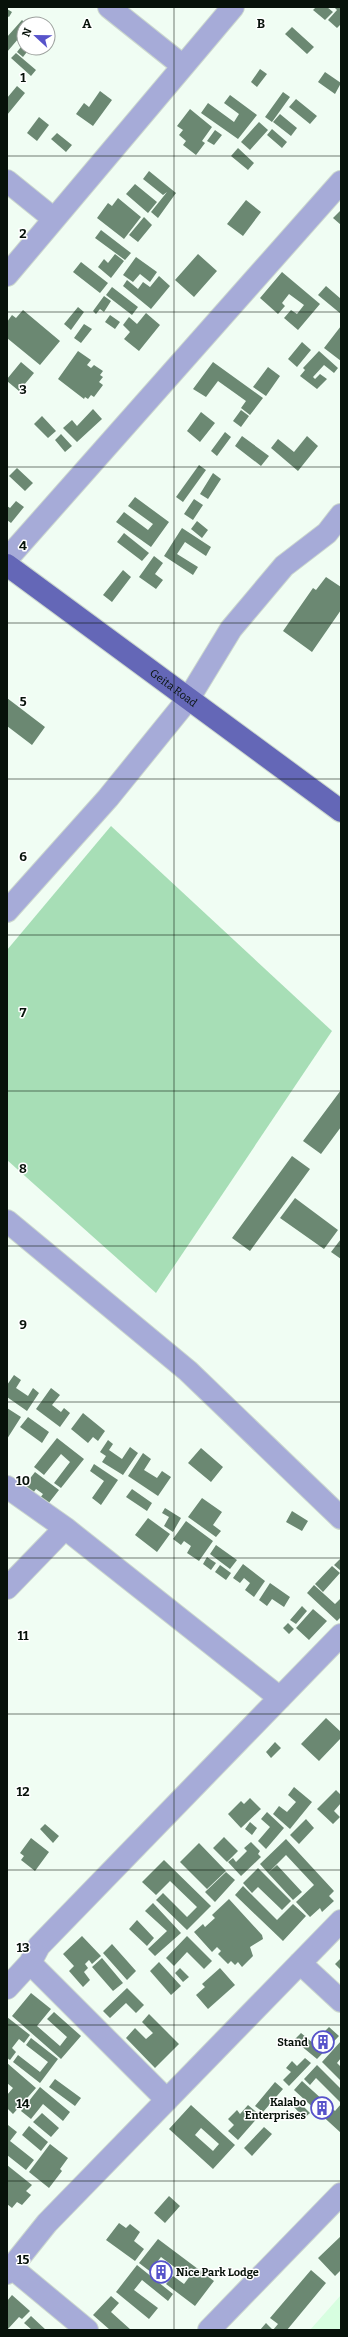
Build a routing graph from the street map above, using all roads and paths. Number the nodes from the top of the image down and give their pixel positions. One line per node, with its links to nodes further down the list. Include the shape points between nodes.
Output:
1 (109, 7): 3 (street)
2 (233, 7): 3 (street)
3 (183, 66): 6 (street)
4 (7, 181): 6 (street)
5 (341, 182): 10 (street)
6 (54, 219): 7 (street)
7 (7, 275)
8 (341, 515): 9 (street)
9 (334, 538): 12 (street, via 279,572 231,629)
10 (7, 559)
11 (7, 565): 12 (main road, Geita Road)
12 (189, 698): 13 (main road, Geita Road); 14 (street, via 108,798)
13 (341, 811)
14 (7, 911)
15 (8, 1224): 17 (street, via 188,1371)
16 (7, 1487): 18 (street)
17 (341, 1518)
18 (65, 1528): 19 (street); 21 (street)
19 (7, 1588)
20 (341, 1635): 21 (street)
21 (280, 1698): 23 (street, via 39,1946)
22 (341, 1921): 24 (street)
23 (30, 1963): 25 (street); 27 (street)
24 (300, 1963): 26 (street); 27 (street)
25 (7, 1988)
26 (341, 2001)
27 (167, 2100): 29 (street, via 47,2223)
28 (341, 2194): 31 (street)
29 (9, 2270): 30 (street)
30 (87, 2330)
31 (209, 2330)

